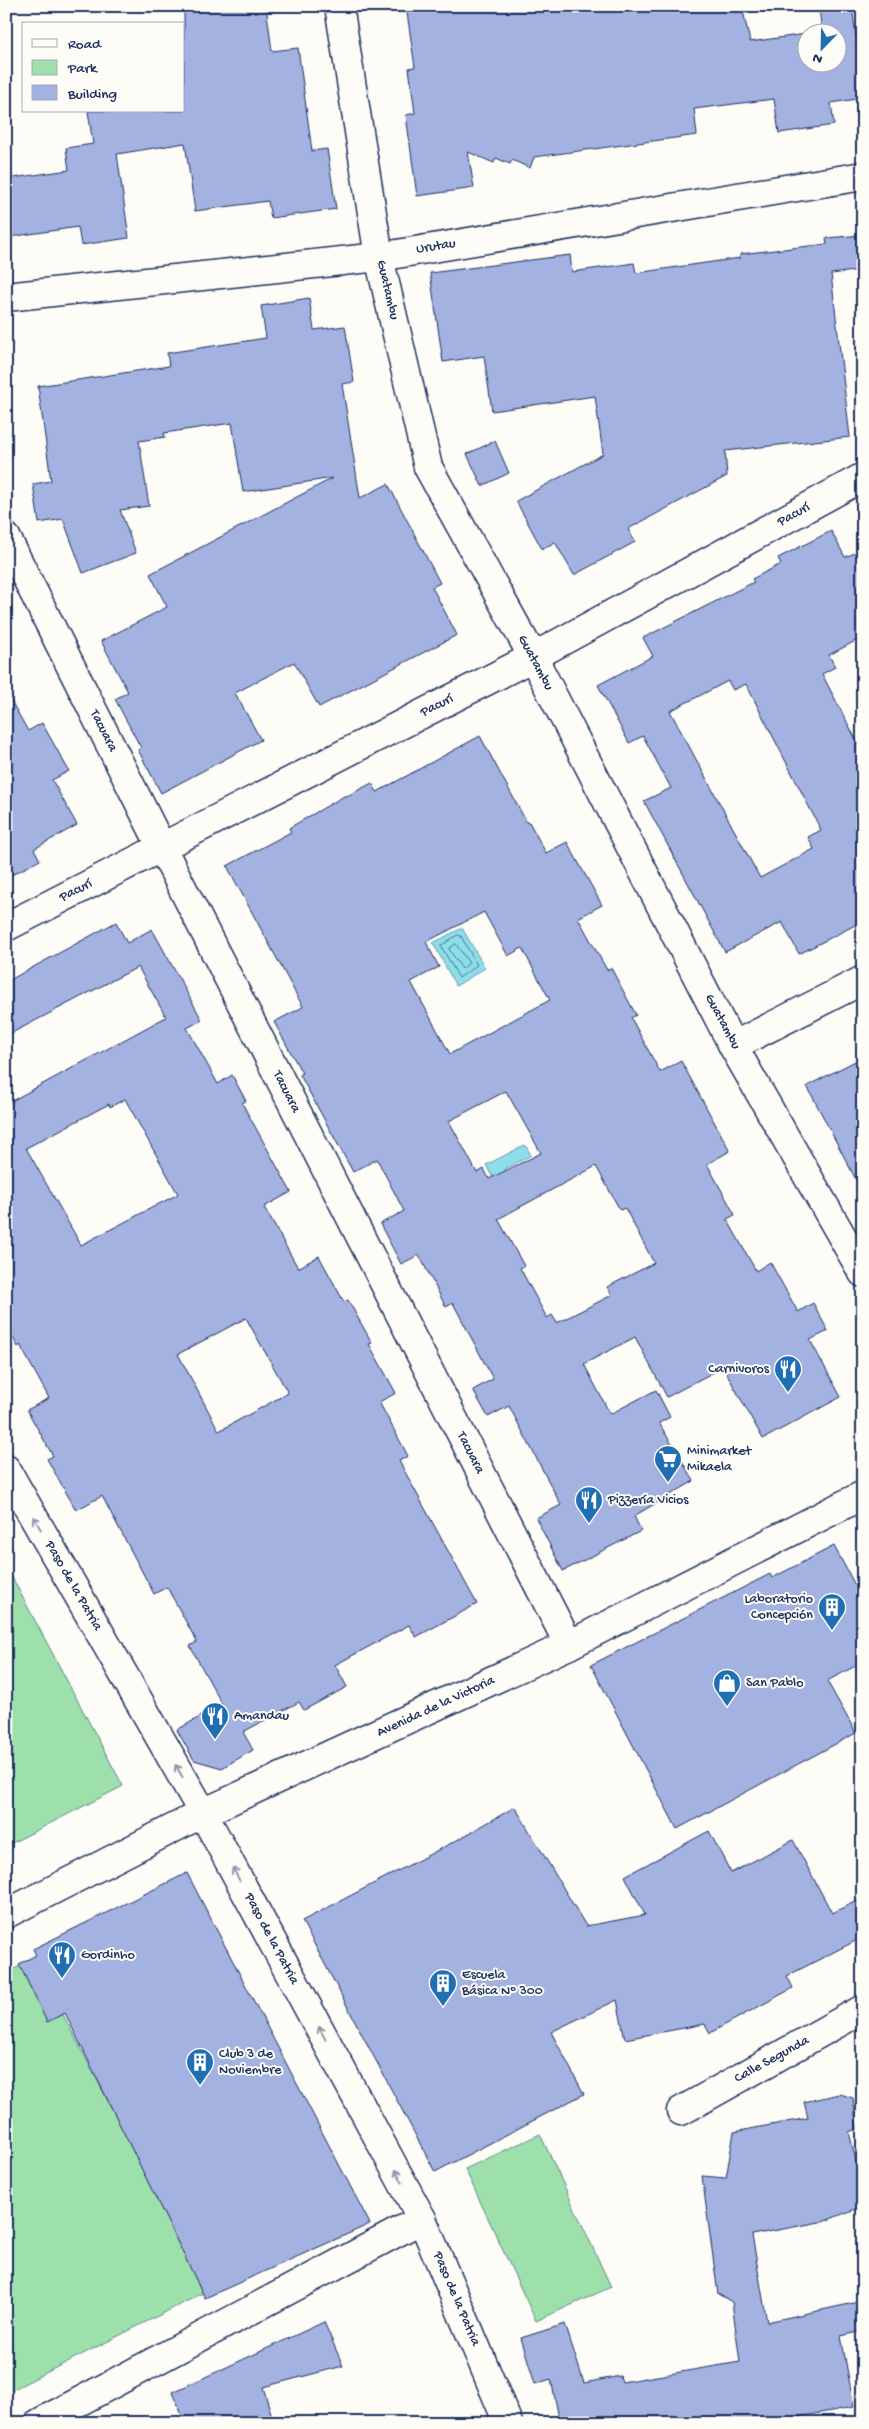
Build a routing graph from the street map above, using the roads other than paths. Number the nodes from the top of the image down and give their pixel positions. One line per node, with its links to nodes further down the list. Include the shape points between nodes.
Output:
1 (339, 6): 3 (street, Guatambu)
2 (863, 176): 3 (street, Urutau)
3 (379, 257): 4 (street, Urutau); 7 (street, Guatambu, via 428,467)
4 (6, 298)
5 (863, 477): 7 (street, Pacurí)
6 (6, 537): 8 (street, Tacuara)
7 (533, 657): 8 (street, Pacurí); 11 (street, Guatambu)
8 (162, 848): 9 (street, Pacurí); 15 (street, Tacuara)
9 (6, 927)
10 (863, 980): 11 (street)
11 (733, 1046): 12 (street, Guatambu)
12 (863, 1273)
13 (6, 1469): 16 (street, Paso de la Patria, one-way to 13)
14 (863, 1495): 15 (street, Avenida de la Victoria)
15 (569, 1646): 16 (street, Avenida de la Victoria)
16 (203, 1813): 17 (street, Avenida de la Victoria); 20 (street, Paso de la Patria, one-way to 16)
17 (6, 1914)
18 (863, 2008): 19 (street, Calle Segunda)
19 (681, 2111)
20 (422, 2218): 21 (street); 22 (street, Paso de la Patria)
21 (39, 2423)
22 (508, 2423)

